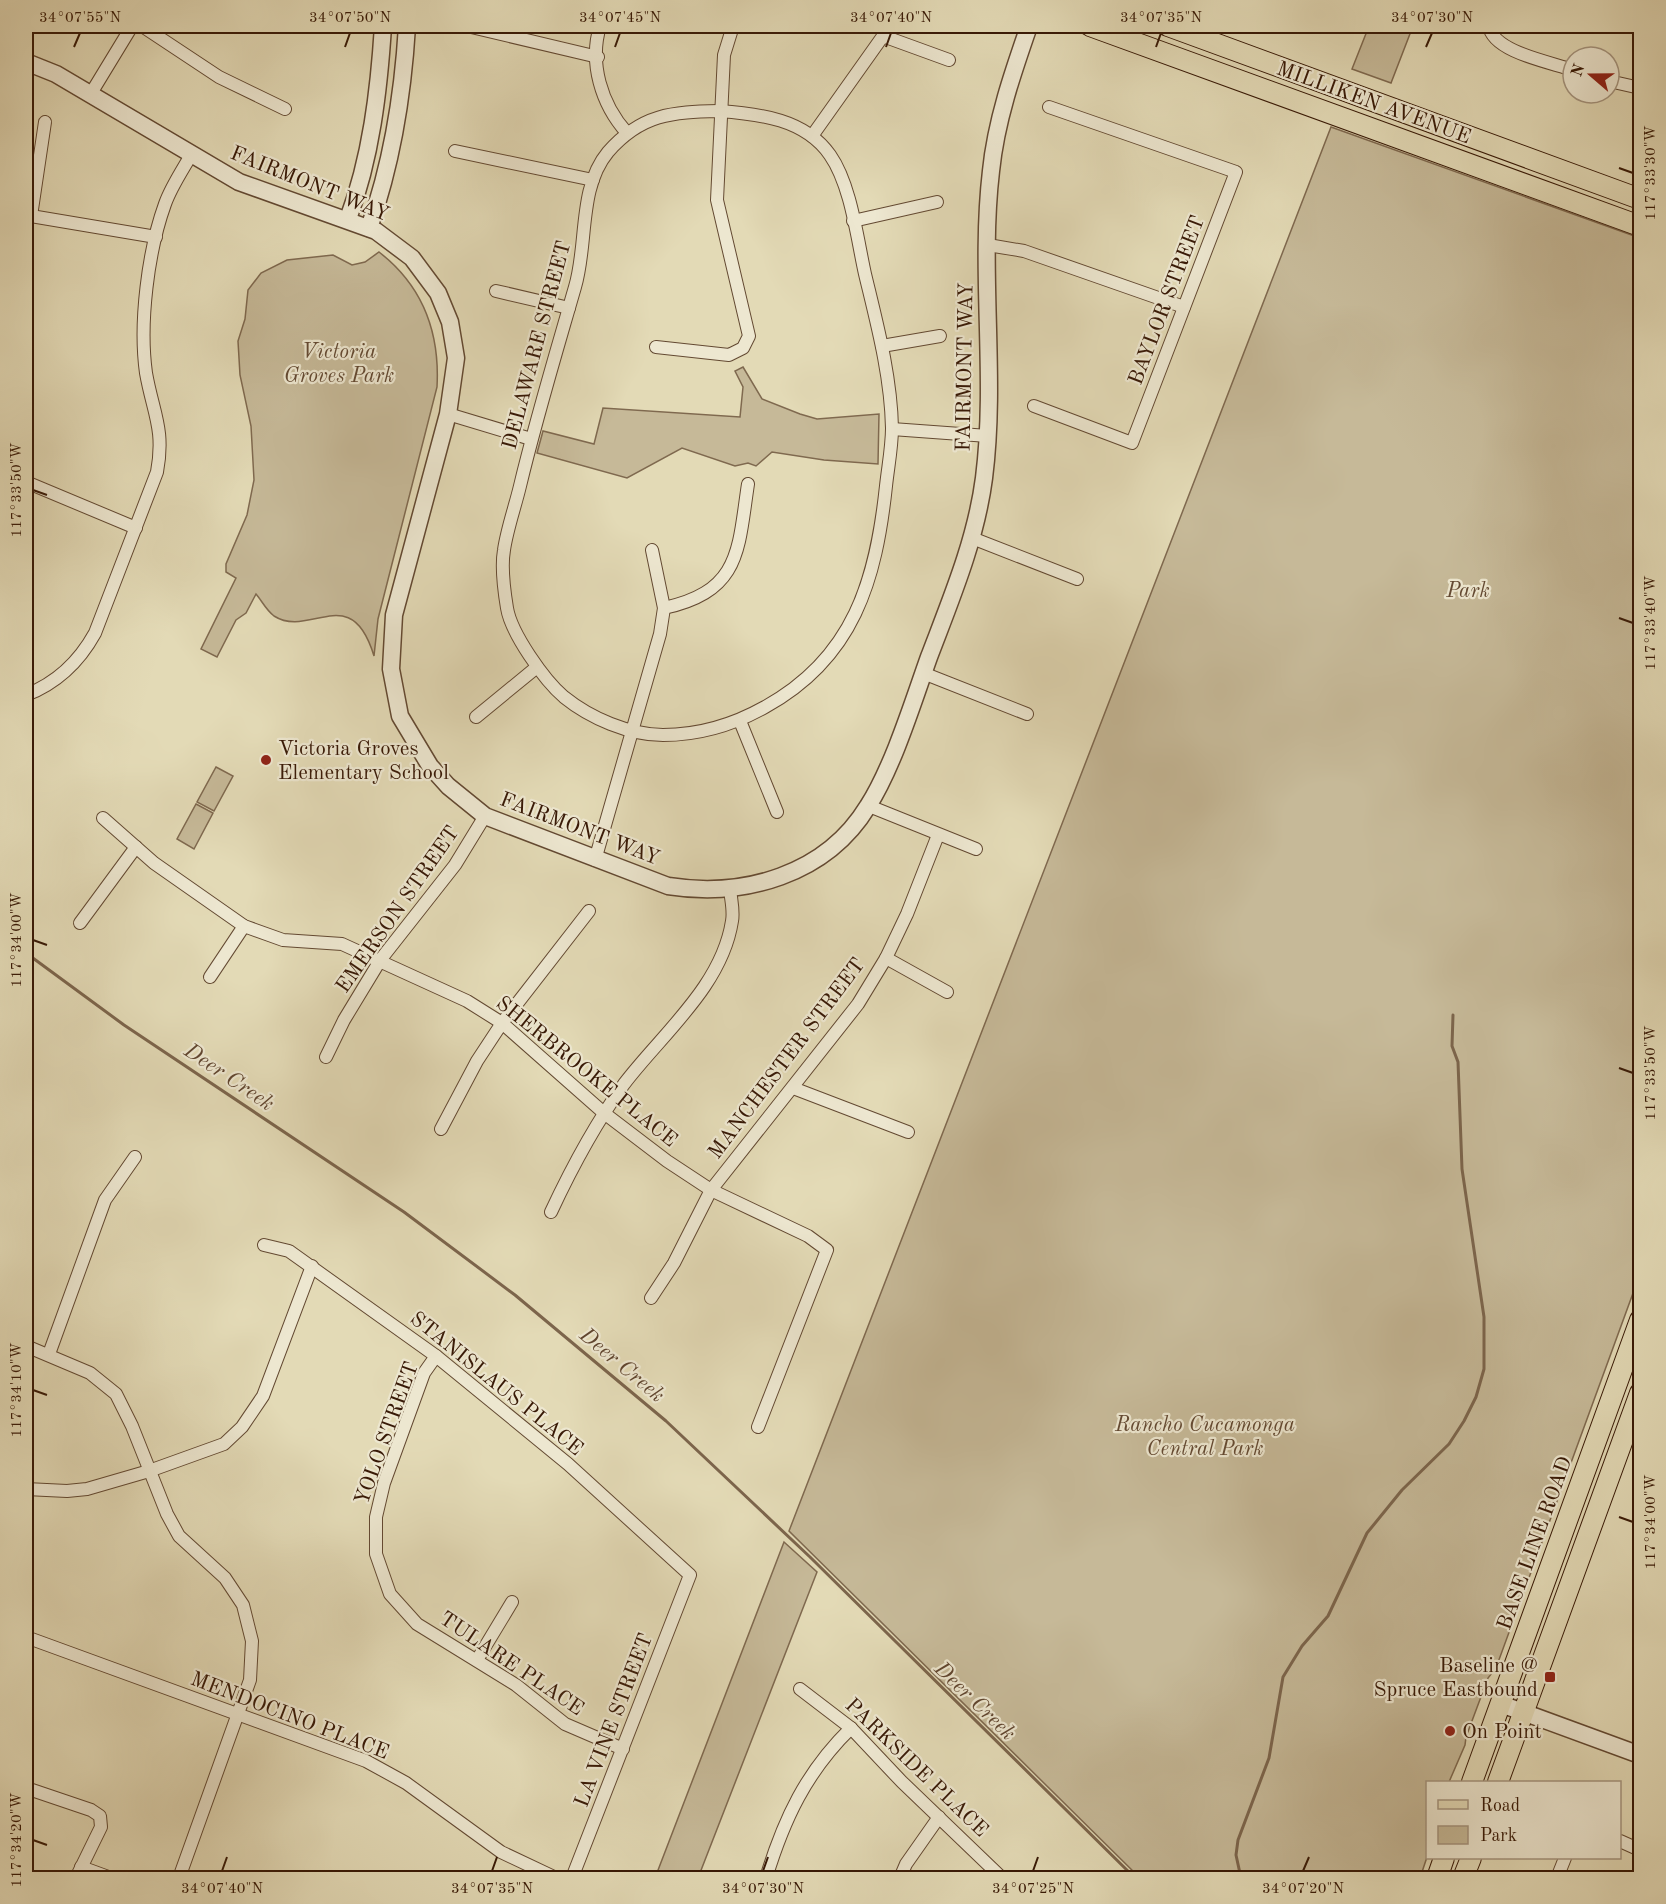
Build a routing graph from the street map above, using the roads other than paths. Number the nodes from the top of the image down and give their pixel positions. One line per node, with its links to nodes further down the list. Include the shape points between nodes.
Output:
1 (132, 26): 18 (street)
2 (142, 26): 20 (street, via 219,76)
3 (383, 26): 30 (street, via 370,137)
4 (407, 26): 33 (street, via 400,105)
5 (467, 26): 12 (street)
6 (600, 26): 12 (street)
7 (733, 26): 21 (street, via 724,55)
8 (1029, 26): 35 (street, FAIRMONT WAY, via 999,122 991,170)
9 (1090, 26): 32 (main road, MILLIKEN AVENUE)
10 (1168, 26): 28 (main road, MILLIKEN AVENUE)
11 (1490, 29): 15 (street, via 1505,48)
12 (598, 57): 23 (street, via 597,71 612,116)
13 (949, 60): 24 (street, via 883,36)
14 (26, 62): 18 (street, FAIRMONT WAY, via 56,74)
15 (1561, 66)
16 (1621, 84): 17 (street)
17 (1641, 88)
18 (90, 95): 26 (street, FAIRMONT WAY)
19 (1049, 107): 37 (street, BAYLOR STREET, via 1236,172)
20 (285, 109)
21 (719, 111): 23 (street, DELAWARE STREET, via 674,112); 24 (street, DELAWARE STREET, via 786,122); 41 (street, via 717,200 749,336 743,348 729,355)
22 (45, 122): 34 (street, via 31,216)
23 (627, 133): 27 (street, DELAWARE STREET, via 599,165)
24 (812, 136): 31 (street, DELAWARE STREET, via 831,155 844,182)
25 (455, 151): 27 (street)
26 (191, 155): 30 (street, FAIRMONT WAY, via 239,182); 34 (street, via 165,203)
27 (593, 180): 38 (street, DELAWARE STREET)
28 (1641, 199)
29 (937, 202): 31 (street)
30 (348, 219): 33 (street, FAIRMONT WAY)
31 (853, 221): 40 (street, DELAWARE STREET)
32 (1641, 226)
33 (369, 228): 43 (street, FAIRMONT WAY, via 389,238 412,258 442,302 456,358)
34 (156, 237): 51 (street, via 144,347 162,447)
35 (988, 245): 37 (street, via 1024,251); 46 (street, FAIRMONT WAY)
36 (496, 291): 38 (street)
37 (1185, 307): 42 (street, BAYLOR STREET, via 1132,443)
38 (569, 308): 47 (street, DELAWARE STREET)
39 (940, 336): 40 (street)
40 (882, 346): 45 (street, DELAWARE STREET)
41 (656, 348)
42 (1034, 406)
43 (448, 414): 47 (street); 65 (street, FAIRMONT WAY, via 394,615 391,669 400,716 414,744 448,786)
44 (26, 428): 48 (street)
45 (892, 429): 46 (street); 61 (street, DELAWARE STREET, via 882,522 864,597 851,625 817,670 781,698)
46 (988, 436): 52 (street, FAIRMONT WAY)
47 (531, 439): 56 (street, DELAWARE STREET, via 503,554 508,612)
48 (26, 440)
49 (26, 482): 51 (street)
50 (748, 484): 55 (street, via 738,544 724,577 708,593)
51 (136, 528): 58 (street, via 95,633 82,656 54,681)
52 (972, 538): 54 (street); 57 (street, FAIRMONT WAY)
53 (652, 550): 55 (street)
54 (1077, 579)
55 (664, 608): 62 (street)
56 (537, 667): 60 (street); 62 (street, DELAWARE STREET, via 576,706 611,724)
57 (923, 673): 59 (street); 63 (street, FAIRMONT WAY)
58 (26, 695)
59 (1027, 714)
60 (476, 717)
61 (740, 721): 62 (street, DELAWARE STREET, via 686,734 659,735); 64 (street)
62 (633, 730): 70 (street)
63 (869, 806): 67 (street); 71 (street, FAIRMONT WAY, via 838,843 806,865 768,882)
64 (777, 812)
65 (485, 816): 70 (street, FAIRMONT WAY); 76 (street, EMERSON STREET, via 454,865)
66 (102, 818): 68 (street, SHERBROOKE PLACE)
67 (938, 835): 69 (street); 75 (street, MANCHESTER STREET)
68 (136, 847): 73 (street); 74 (street, SHERBROOKE PLACE, via 197,896)
69 (976, 849)
70 (595, 860): 71 (street, FAIRMONT WAY, via 668,886 699,891)
71 (730, 889): 82 (street, via 733,921 719,962)
72 (590, 911): 79 (street)
73 (80, 923)
74 (244, 926): 76 (street, SHERBROOKE PLACE, via 283,940 342,944); 77 (street)
75 (886, 958): 78 (street); 81 (street, MANCHESTER STREET, via 858,1004)
76 (381, 959): 79 (street, SHERBROOKE PLACE, via 438,985); 80 (street, EMERSON STREET)
77 (210, 977)
78 (947, 992)
79 (502, 1023): 82 (street, SHERBROOKE PLACE); 83 (street)
80 (326, 1057)
81 (794, 1088): 84 (street); 86 (street, MANCHESTER STREET, via 751,1136)
82 (604, 1113): 86 (street, SHERBROOKE PLACE); 87 (street)
83 (441, 1129)
84 (908, 1132)
85 (135, 1157): 93 (street, via 105,1200)
86 (711, 1190): 90 (street, MANCHESTER STREET, via 674,1263); 96 (street, SHERBROOKE PLACE, via 808,1236 827,1250)
87 (551, 1212)
88 (264, 1245): 89 (street, STANISLAUS PLACE, via 289,1251)
89 (312, 1266): 94 (street, STANISLAUS PLACE); 97 (street, via 263,1396 242,1427 224,1444)
90 (651, 1298)
91 (1641, 1320): 105 (main road, BASE LINE ROAD)
92 (26, 1346): 93 (street)
93 (49, 1354): 97 (street, via 90,1373 116,1394)
94 (436, 1356): 99 (street, STANISLAUS PLACE, via 568,1464); 100 (street, YOLO STREET, via 424,1373 384,1483 376,1517 376,1554)
95 (1641, 1393): 106 (main road)
96 (758, 1426)
97 (149, 1471): 98 (street, via 87,1489); 107 (street, via 179,1536 225,1578 243,1605 252,1641 250,1680)
98 (26, 1489)
99 (690, 1575): 109 (street, LA VINE STREET)
100 (390, 1594): 103 (street, TULARE PLACE, via 417,1624)
101 (512, 1602): 103 (street)
102 (26, 1637): 107 (street, MENDOCINO PLACE)
103 (477, 1660): 109 (street, TULARE PLACE, via 565,1724)
104 (800, 1689): 108 (street, PARKSIDE PLACE)
105 (1500, 1704): 106 (street); 111 (main road, BASE LINE ROAD)
106 (1524, 1712): 110 (street); 112 (main road)
107 (238, 1713): 122 (street); 123 (street, MENDOCINO PLACE, via 366,1761 406,1783 501,1852)
108 (851, 1728): 114 (street, PARKSIDE PLACE); 125 (street, via 811,1773 788,1819)
109 (623, 1749): 124 (street, LA VINE STREET)
110 (1641, 1755)
111 (1472, 1781)
112 (1498, 1781)
113 (26, 1788): 120 (street, via 100,1816 101,1827)
114 (939, 1816): 126 (street); 127 (street, PARKSIDE PLACE)
115 (1621, 1841): 116 (street)
116 (1641, 1850)
117 (1443, 1859): 128 (main road)
118 (1470, 1859): 129 (main road)
119 (1564, 1859): 130 (street)
120 (78, 1873): 121 (street)
121 (111, 1878)
122 (179, 1878)
123 (556, 1878)
124 (572, 1878)
125 (766, 1878)
126 (900, 1878)
127 (1002, 1878)
128 (1437, 1878)
129 (1463, 1878)
130 (1557, 1878)

